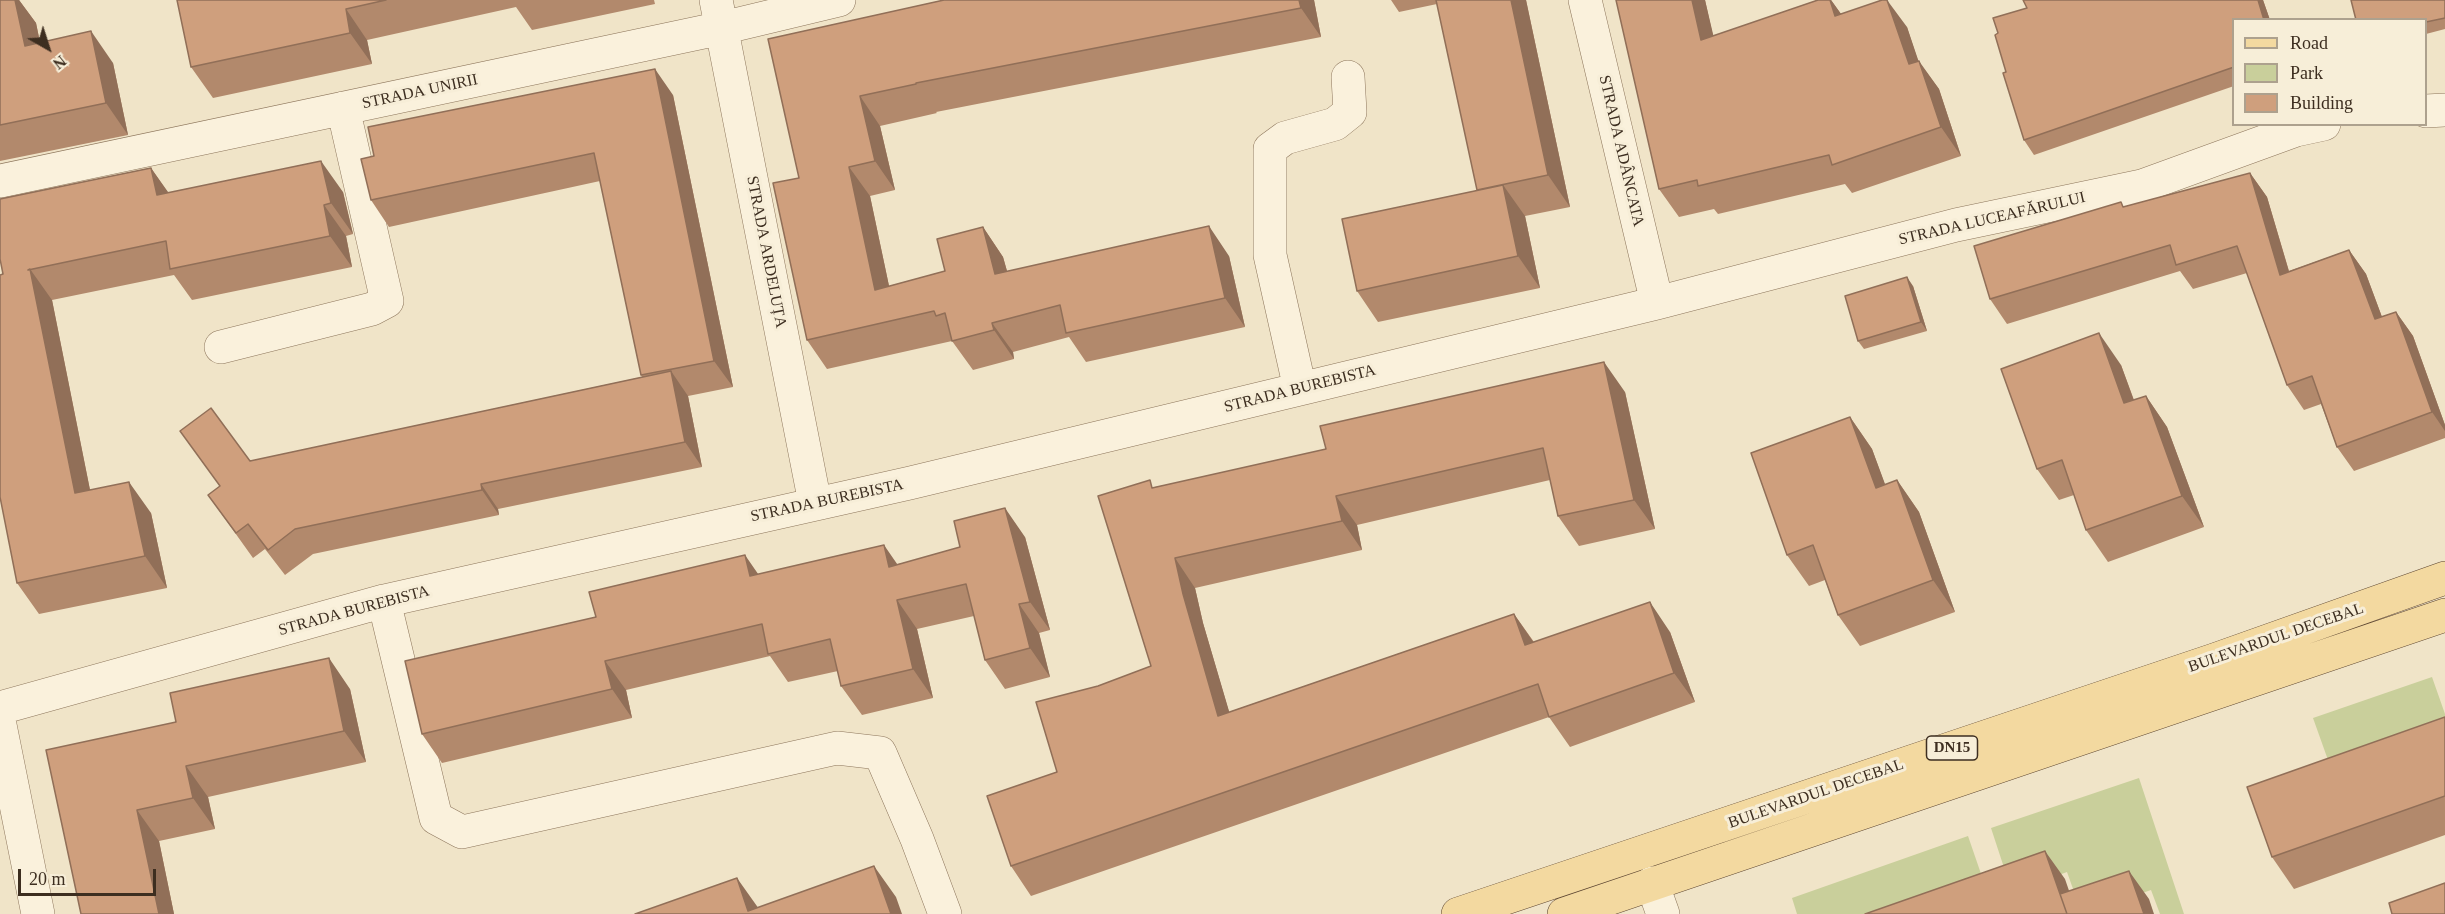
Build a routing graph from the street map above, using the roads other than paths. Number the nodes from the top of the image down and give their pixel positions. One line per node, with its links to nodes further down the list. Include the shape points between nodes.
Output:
1 (839, 0): 3 (street, STRADA UNIRII)
2 (1585, 0): 10 (street, STRADA ADÂNCATA)
3 (719, 14): 5 (street, STRADA UNIRII); 13 (street, STRADA ARDELUȚA)
4 (1348, 77): 12 (street, via 1350,112 1335,124 1286,138 1270,148 1270,255)
5 (343, 108): 9 (street, STRADA UNIRII); 11 (street, via 387,301 372,309)
6 (2445, 110): 7 (street)
7 (2427, 111)
8 (2315, 126): 10 (street, STRADA LUCEAFĂRULUI, via 2142,186 1956,225)
9 (0, 181)
10 (1657, 303): 12 (street, STRADA BUREBISTA)
11 (221, 347)
12 (1300, 389): 13 (street, STRADA BUREBISTA)
13 (815, 503): 15 (street, STRADA BUREBISTA)
14 (2445, 578): 22 (main road, BULEVARDUL DECEBAL / DN15)
15 (384, 601): 17 (street, STRADA BUREBISTA); 21 (street, via 436,818 462,832 837,747 880,753)
16 (2445, 615): 19 (main road, BULEVARDUL DECEBAL / DN15)
17 (0, 708)
18 (0, 725): 20 (street)
19 (1652, 883): 23 (main road, BULEVARDUL DECEBAL / DN15); 24 (street)
20 (38, 914)
21 (945, 914)
22 (1458, 914)
23 (1564, 914)
24 (1663, 914)

